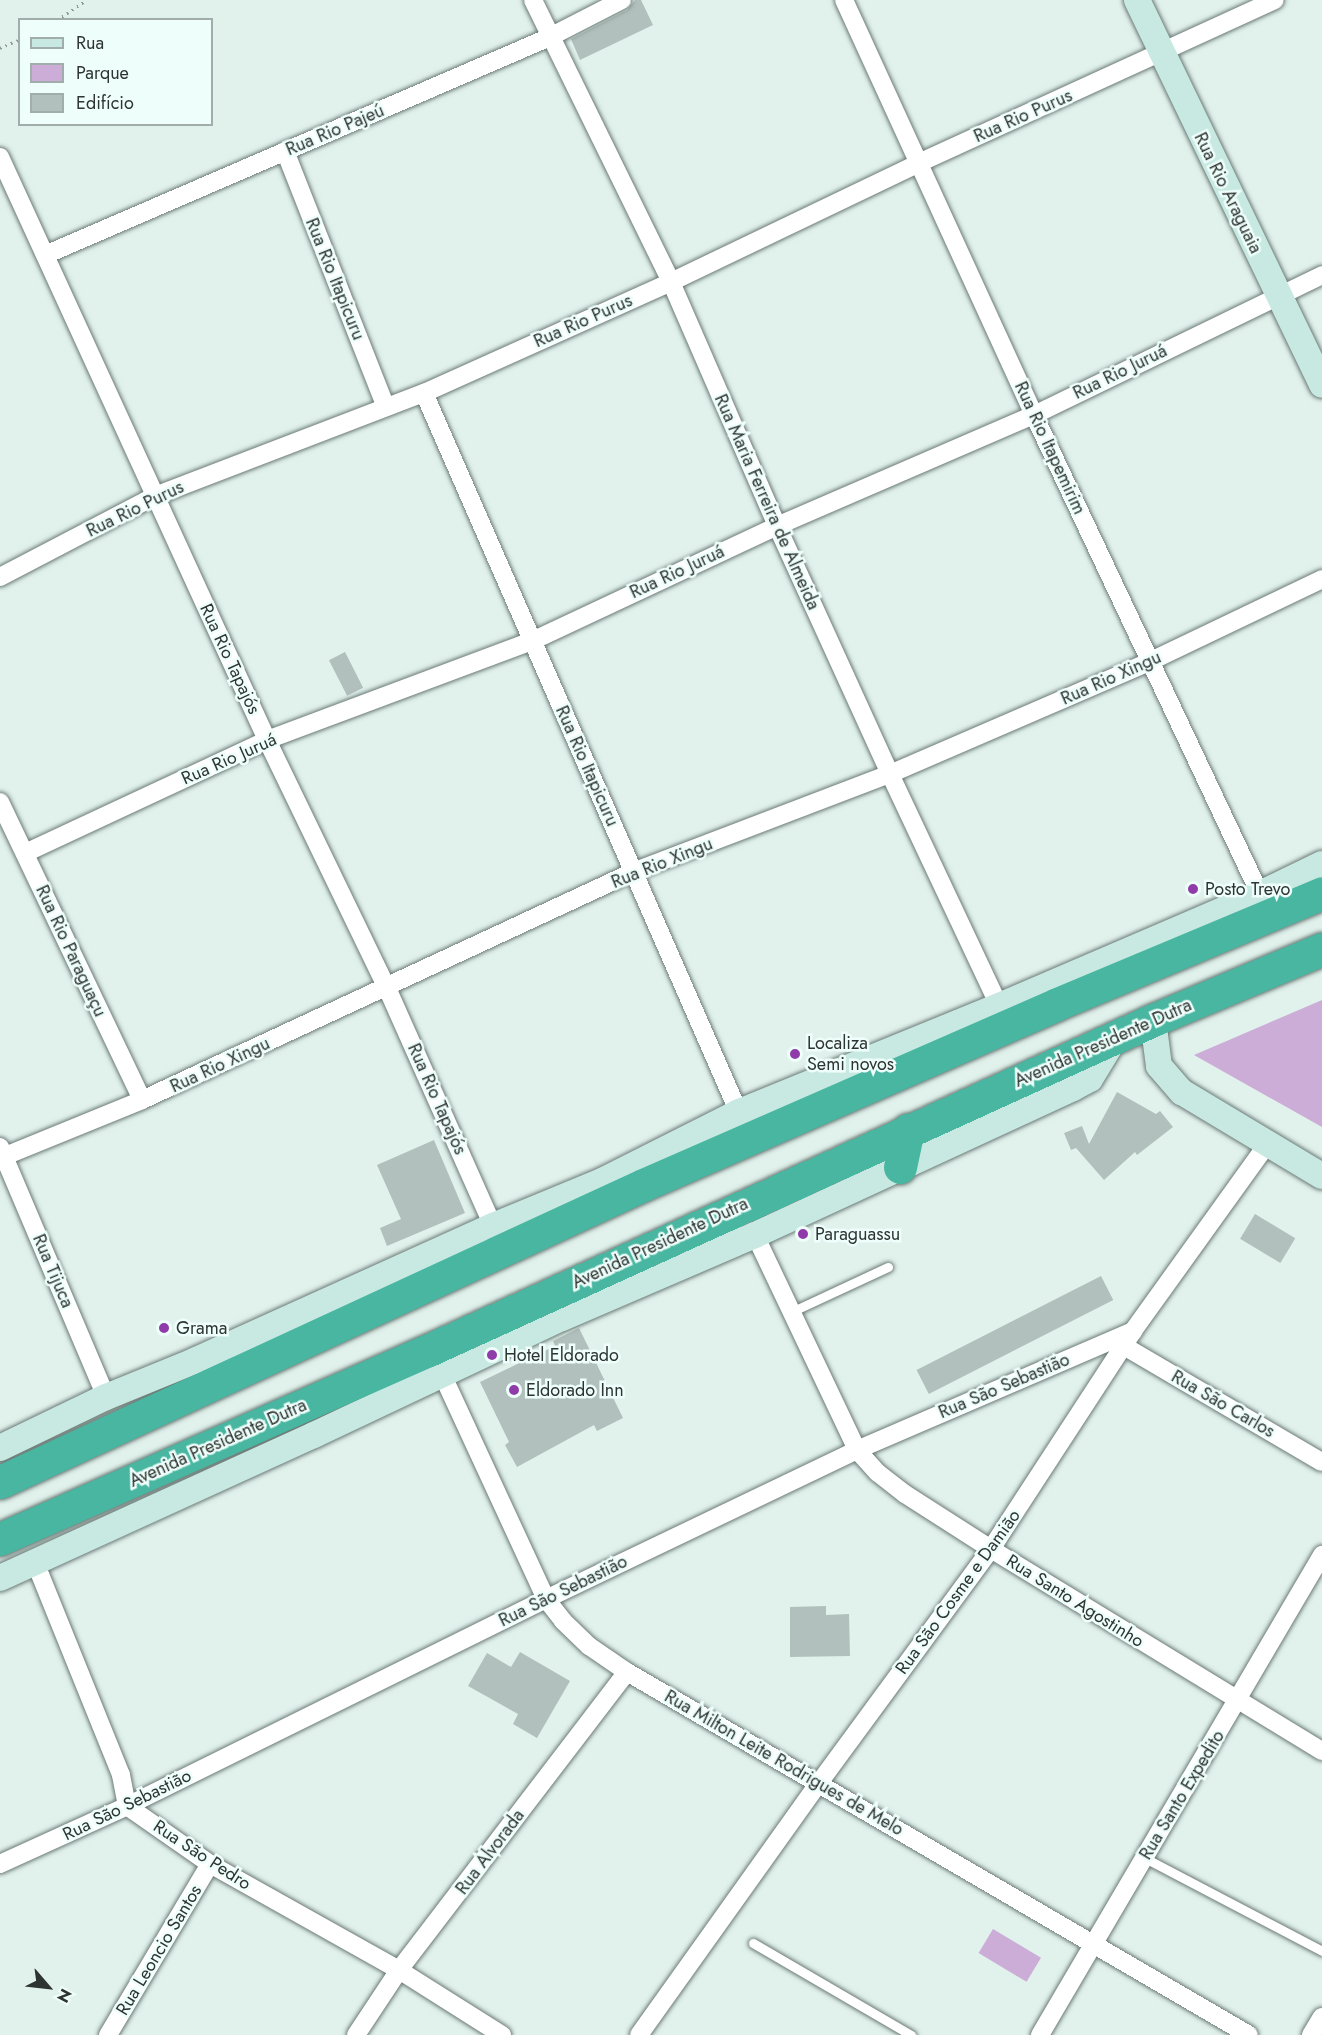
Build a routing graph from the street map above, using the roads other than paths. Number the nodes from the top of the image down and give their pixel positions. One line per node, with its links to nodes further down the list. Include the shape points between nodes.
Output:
1 (533, 0): 6 (street, Rua Maria Ferreira de Almeida)
2 (622, 0): 6 (street, Rua Rio Pajeú)
3 (844, 0): 10 (street, Rua Rio Itapemirim)
4 (1137, 0): 7 (street, Rua Rio Araguaia)
5 (1275, 0): 7 (street, Rua Rio Purus)
6 (550, 37): 8 (street, Rua Rio Pajeú); 13 (street, Rua Maria Ferreira de Almeida)
7 (1161, 54): 10 (street, Rua Rio Purus); 14 (street, Rua Rio Araguaia)
8 (285, 151): 11 (street, Rua Rio Pajeú); 17 (street, Rua Rio Itapicuru)
9 (0, 157): 11 (street, Rua Rio Tapajós)
10 (921, 162): 13 (street, Rua Rio Purus); 18 (street, Rua Rio Itapemirim)
11 (45, 255): 19 (street, Rua Rio Tapajós)
12 (1322, 275): 14 (street, Rua Rio Juruá)
13 (671, 282): 16 (street, Rua Rio Purus); 20 (street, Rua Maria Ferreira de Almeida)
14 (1277, 294): 15 (street, Rua Rio Araguaia); 18 (street, Rua Rio Juruá)
15 (1322, 385)
16 (424, 393): 17 (street, Rua Rio Purus); 23 (street, Rua Rio Itapicuru)
17 (386, 407): 19 (street, Rua Rio Purus)
18 (1034, 415): 20 (street, Rua Rio Juruá); 24 (street, Rua Rio Itapemirim)
19 (154, 496): 21 (street, Rua Rio Purus); 25 (street, Rua Rio Tapajós)
20 (777, 526): 23 (street, Rua Rio Juruá); 26 (street, Rua Maria Ferreira de Almeida)
21 (0, 577)
22 (1322, 579): 24 (street, Rua Rio Xingu)
23 (532, 641): 25 (street, Rua Rio Juruá); 29 (street, Rua Rio Itapicuru)
24 (1151, 661): 26 (street, Rua Rio Xingu); 31 (street, Rua Rio Itapemirim)
25 (267, 740): 28 (street, Rua Rio Juruá); 34 (street, Rua Rio Tapajós)
26 (890, 774): 29 (street, Rua Rio Xingu); 36 (street, Rua Maria Ferreira de Almeida)
27 (0, 802): 28 (street, Rua Rio Paraguaçu)
28 (25, 853): 39 (street, Rua Rio Paraguaçu)
29 (633, 872): 34 (street, Rua Rio Xingu); 40 (street, Rua Rio Itapicuru)
30 (1321, 875): 31 (street); 35 (highway)
31 (1260, 894): 32 (street)
32 (1152, 939): 35 (highway); 36 (street)
33 (1322, 949): 37 (highway, Avenida Presidente Dutra)
34 (387, 988): 39 (street, Rua Rio Xingu); 48 (street, Rua Rio Tapajós)
35 (1057, 1004): 40 (highway)
36 (999, 1006): 40 (street)
37 (1153, 1020): 38 (highway, Avenida Presidente Dutra); 42 (street, via 1157,1060 1169,1079 1197,1102)
38 (1116, 1036): 41 (highway, Avenida Presidente Dutra); 44 (street, via 1090,1079)
39 (142, 1100): 43 (street, Rua Rio Xingu)
40 (744, 1126): 46 (street); 47 (highway)
41 (908, 1130): 44 (highway); 61 (highway, Avenida Presidente Dutra, via 429,1350)
42 (1268, 1143): 45 (street); 52 (street, Rua São Cosme e Damião)
43 (2, 1153): 56 (street, Rua Tijuca)
44 (900, 1167): 49 (street)
45 (1322, 1176)
46 (602, 1180): 47 (highway); 48 (street)
47 (643, 1185): 54 (highway)
48 (494, 1226): 54 (street)
49 (755, 1235): 51 (street, Rua Santo Agostinho); 55 (street)
50 (888, 1267): 51 (lane)
51 (791, 1312): 58 (street, Rua Santo Agostinho)
52 (1133, 1331): 53 (street, Rua São Cosme e Damião); 58 (street, Rua São Sebastião)
53 (1124, 1346): 59 (street, Rua São Carlos); 62 (street, Rua São Cosme e Damião)
54 (200, 1374): 56 (street); 60 (highway)
55 (442, 1374): 64 (street); 66 (street, Rua Milton Leite Rodrigues de Melo)
56 (106, 1396): 57 (street)
57 (0, 1448)
58 (857, 1450): 62 (street, Rua Santo Agostinho, via 905,1494); 66 (street, Rua São Sebastião)
59 (1322, 1462)
60 (0, 1482)
61 (0, 1539)
62 (991, 1549): 68 (street, Rua Santo Agostinho); 70 (street, Rua São Cosme e Damião)
63 (1322, 1555): 68 (street, Rua Santo Expedito)
64 (35, 1562): 65 (street); 71 (street, via 121,1775)
65 (0, 1578)
66 (546, 1599): 67 (street, Rua Milton Leite Rodrigues de Melo, via 583,1640); 71 (street, Rua São Sebastião)
67 (627, 1672): 70 (street, Rua Milton Leite Rodrigues de Melo); 78 (street, Rua Alvorada)
68 (1238, 1701): 69 (street, Rua Santo Agostinho); 72 (street, Rua Santo Expedito)
69 (1322, 1751)
70 (819, 1783): 76 (street, Rua Milton Leite Rodrigues de Melo); 83 (street, Rua São Cosme e Damião)
71 (127, 1806): 73 (street, Rua São Sebastião); 74 (street, Rua São Pedro)
72 (1145, 1858): 76 (street, Rua Santo Expedito); 77 (lane)
73 (0, 1864)
74 (210, 1864): 78 (street, Rua São Pedro); 80 (street, Rua Leoncio Santos)
75 (753, 1943): 84 (lane)
76 (1093, 1944): 85 (street, Rua Santo Expedito); 86 (street, Rua Milton Leite Rodrigues de Melo)
77 (1322, 1951)
78 (399, 1971): 81 (street, Rua Alvorada); 82 (street, Rua São Pedro)
79 (1322, 2017): 87 (street)
80 (108, 2035)
81 (356, 2035)
82 (502, 2035)
83 (639, 2035)
84 (911, 2035)
85 (1040, 2035)
86 (1249, 2035)
87 (1311, 2035)

